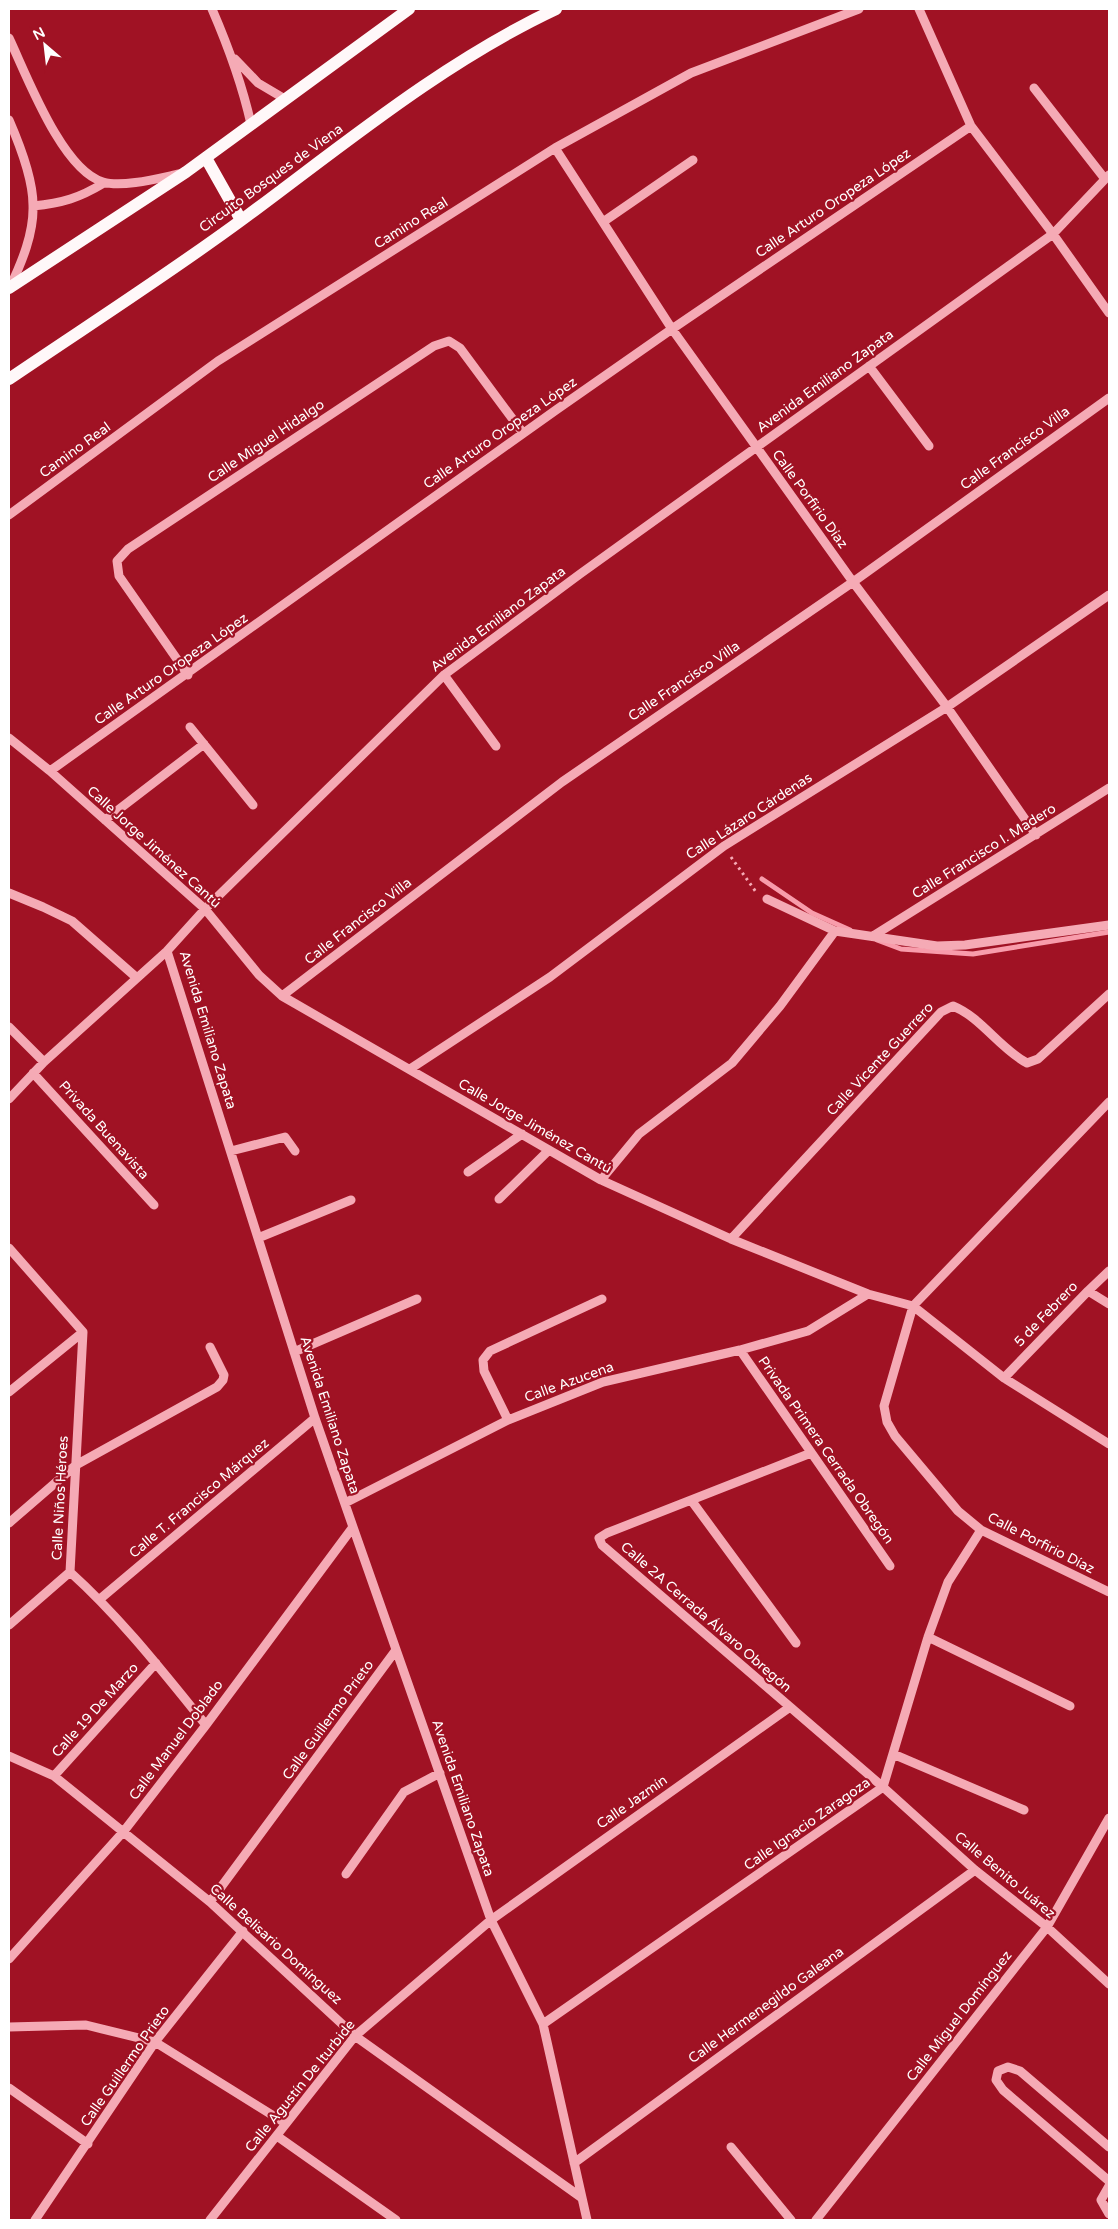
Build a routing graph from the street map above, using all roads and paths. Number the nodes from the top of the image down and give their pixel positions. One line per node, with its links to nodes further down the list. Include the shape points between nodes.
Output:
1 (212, 9): 7 (street)
2 (410, 9): 9 (main road)
3 (556, 9): 20 (main road, Circuito Bosques de Viena, via 531,20 443,74 355,134)
4 (859, 9): 13 (street, Camino Real, via 691,73)
5 (919, 9): 12 (street)
6 (9, 38): 18 (street, via 58,140 82,171)
7 (231, 52): 9 (street, via 258,83); 11 (street)
8 (1034, 88): 17 (street)
9 (286, 99): 11 (main road)
10 (9, 120): 19 (street, via 29,180)
11 (251, 124): 14 (main road)
12 (972, 126): 22 (street); 25 (street, Calle Arturo Oropeza López)
13 (555, 148): 21 (street, Calle Porfirio Díaz); 32 (street, Camino Real, via 218,361)
14 (206, 158): 16 (main road); 20 (main road)
15 (693, 160): 21 (street)
16 (186, 172): 18 (street, via 143,182); 23 (main road)
17 (1107, 177): 22 (street, Avenida Emiliano Zapata)
18 (104, 182): 19 (street, via 72,200)
19 (33, 206): 23 (street, via 24,257)
20 (241, 220): 27 (main road, Circuito Bosques de Viena)
21 (603, 222): 25 (street, Calle Porfirio Díaz)
22 (1053, 234): 24 (street); 26 (street, Avenida Emiliano Zapata)
23 (9, 287)
24 (1109, 313)
25 (672, 328): 29 (street, Calle Arturo Oropeza López); 31 (street, Calle Porfirio Díaz)
26 (869, 366): 30 (street); 31 (street, Avenida Emiliano Zapata)
27 (9, 379)
28 (1109, 398): 33 (street, Calle Francisco Villa)
29 (523, 433): 36 (street, Calle Arturo Oropeza López); 36 (street, Calle Miguel Hidalgo, via 460,348 449,341 434,346 128,549 117,561 119,576)
30 (929, 446)
31 (756, 448): 33 (street, Calle Porfirio Díaz); 35 (street, Avenida Emiliano Zapata)
32 (9, 516)
33 (853, 582): 37 (street, Calle Porfirio Díaz); 57 (street, Calle Francisco Villa, via 562,782)
34 (1109, 595): 37 (street, Calle Lázaro Cárdenas)
35 (444, 674): 41 (street); 50 (street, Avenida Emiliano Zapata)
36 (188, 675): 42 (street, Calle Arturo Oropeza López)
37 (947, 707): 46 (street, Calle Porfirio Díaz); 47 (street, Calle Lázaro Cárdenas)
38 (190, 727): 40 (street)
39 (9, 738): 42 (street, Calle Jorge Jiménez Cantú)
40 (204, 744): 44 (street); 45 (street)
41 (496, 746)
42 (50, 772): 45 (street, Calle Jorge Jiménez Cantú)
43 (1109, 788): 46 (street, Calle Francisco I. Madero)
44 (253, 805)
45 (105, 820): 50 (street, Calle Jorge Jiménez Cantú)
46 (1036, 835): 53 (street, Calle Francisco I. Madero)
47 (724, 846): 49 (path, via 749,884); 60 (street, Calle Lázaro Cárdenas, via 550,977)
48 (9, 893): 55 (street, via 72,921)
49 (767, 899): 52 (street)
50 (205, 909): 54 (street, Avenida Emiliano Zapata); 57 (street, Calle Jorge Jiménez Cantú, via 259,975)
51 (1109, 925): 53 (street, via 965,945 937,946)
52 (834, 934): 53 (street); 69 (street, via 732,1063 639,1134)
53 (873, 936)
54 (167, 951): 55 (street); 66 (street, Avenida Emiliano Zapata)
55 (137, 978): 59 (street)
56 (1109, 994): 74 (street, Calle Vicente Guerrero, via 1038,1059 1026,1063 1015,1057 966,1011 953,1006 941,1012)
57 (282, 996): 60 (street, Calle Jorge Jiménez Cantú)
58 (9, 1027): 59 (street)
59 (44, 1062): 61 (street)
60 (410, 1069): 64 (street, Calle Jorge Jiménez Cantú)
61 (33, 1073): 62 (street); 72 (street, Privada Buenavista)
62 (9, 1098)
63 (1109, 1102): 82 (street)
64 (522, 1134): 65 (street, Calle Jorge Jiménez Cantú); 68 (street)
65 (549, 1150): 69 (street, Calle Jorge Jiménez Cantú); 70 (street)
66 (231, 1151): 67 (street, via 285,1137); 73 (street, Avenida Emiliano Zapata)
67 (295, 1151)
68 (468, 1172)
69 (601, 1180): 74 (street, Calle Jorge Jiménez Cantú)
70 (499, 1199)
71 (351, 1200): 73 (street)
72 (154, 1205)
73 (258, 1238): 86 (street, Avenida Emiliano Zapata)
74 (731, 1239): 78 (street, Calle Jorge Jiménez Cantú)
75 (9, 1248): 83 (street)
76 (1109, 1271): 77 (street, 5 de Febrero)
77 (1088, 1291): 81 (street); 87 (street, 5 de Febrero)
78 (868, 1294): 82 (street, Calle Jorge Jiménez Cantú); 85 (street, Calle Azucena, via 808,1331)
79 (417, 1299): 86 (street)
80 (602, 1299): 90 (street, via 490,1351 483,1360 484,1371)
81 (1109, 1304)
82 (913, 1306): 87 (street, Calle Jorge Jiménez Cantú); 98 (street, Calle Porfirio Díaz, via 884,1406 887,1422 958,1511)
83 (83, 1332): 88 (street); 93 (street, Calle Niños Héroes)
84 (210, 1347): 93 (street, via 224,1375 220,1384)
85 (740, 1350): 90 (street, Calle Azucena, via 604,1382); 92 (street, Privada Primera Cerrada Obregón)
86 (294, 1352): 89 (street, Avenida Emiliano Zapata)
87 (1004, 1378): 91 (street, Calle Jorge Jiménez Cantú)
88 (9, 1392)
89 (315, 1418): 95 (street, Avenida Emiliano Zapata); 102 (street, Calle T. Francisco Márquez)
90 (508, 1420): 95 (street, Calle Azucena)
91 (1109, 1444)
92 (811, 1452): 94 (street, Calle 2A Cerrada Álvaro Obregón); 99 (street, Privada Primera Cerrada Obregón)
93 (76, 1465): 96 (street); 100 (street, Calle Niños Héroes)
94 (691, 1500): 105 (street); 109 (street, Calle 2A Cerrada Álvaro Obregón, via 607,1533 600,1538 602,1546)
95 (345, 1503): 97 (street, Avenida Emiliano Zapata)
96 (9, 1523)
97 (353, 1527): 106 (street, Avenida Emiliano Zapata); 110 (street, Calle Manuel Doblado)
98 (981, 1530): 101 (street, Calle Porfirio Díaz); 104 (street, Calle Ignacio Zaragoza, via 948,1582)
99 (890, 1566)
100 (70, 1572): 102 (street, Calle Niños Héroes); 103 (street)
101 (1109, 1592)
102 (100, 1599): 107 (street, Calle Niños Héroes)
103 (9, 1625)
104 (928, 1638): 108 (street); 111 (street, Calle Ignacio Zaragoza)
105 (796, 1643)
106 (396, 1650): 113 (street, Avenida Emiliano Zapata); 121 (street, Calle Guillermo Prieto)
107 (156, 1663): 110 (street, Calle Niños Héroes); 114 (street, Calle 19 De Marzo)
108 (1070, 1706)
109 (790, 1708): 115 (street, Calle Benito Juárez); 122 (street, Calle Jazmín)
110 (206, 1725): 118 (street, Calle Manuel Doblado)
111 (893, 1754): 115 (street, Calle Ignacio Zaragoza); 116 (street)
112 (9, 1756): 114 (street, Calle Belisario Domínguez)
113 (440, 1773): 120 (street, via 404,1792); 122 (street, Avenida Emiliano Zapata)
114 (54, 1776): 118 (street, Calle Belisario Domínguez)
115 (884, 1787): 119 (street, Calle Benito Juárez); 127 (street, Calle Ignacio Zaragoza)
116 (1024, 1810)
117 (1109, 1818): 123 (street, Calle Miguel Domínguez)
118 (124, 1831): 121 (street, Calle Belisario Domínguez); 125 (street, Calle Manuel Doblado)
119 (975, 1870): 123 (street, Calle Benito Juárez); 137 (street, Calle Hermenegildo Galeana)
120 (346, 1874)
121 (210, 1902): 124 (street, Calle Belisario Domínguez)
122 (491, 1920): 127 (street, Avenida Emiliano Zapata); 129 (street, Calle Agustín De Iturbide)
123 (1047, 1927): 126 (street, Calle Benito Juárez); 147 (street, Calle Miguel Domínguez)
124 (243, 1931): 129 (street, Calle Belisario Domínguez); 130 (street, Calle Guillermo Prieto)
125 (9, 1959)
126 (1109, 1984)
127 (543, 2024): 137 (street, Avenida Emiliano Zapata)
128 (9, 2027): 130 (street, via 86,2025)
129 (355, 2036): 132 (street, Calle Agustín De Iturbide); 140 (street, Calle Belisario Domínguez)
130 (155, 2042): 132 (street); 134 (street, Calle Guillermo Prieto)
131 (9, 2088): 134 (street)
132 (285, 2123): 133 (street, Calle Agustín De Iturbide)
133 (277, 2136): 143 (street, Calle Agustín De Iturbide); 144 (street)
134 (88, 2144): 142 (street, Calle Guillermo Prieto)
135 (731, 2147): 146 (street)
136 (1109, 2147): 138 (street, via 1020,2071 1008,2067 998,2071 996,2080 1003,2090)
137 (574, 2163): 140 (street, Avenida Emiliano Zapata)
138 (1109, 2181)
139 (1109, 2186): 141 (street, via 1102,2200)
140 (582, 2198): 145 (street, Avenida Emiliano Zapata)
141 (1109, 2214)
142 (35, 2220)
143 (210, 2220)
144 (396, 2220)
145 (586, 2220)
146 (792, 2220)
147 (816, 2220)

